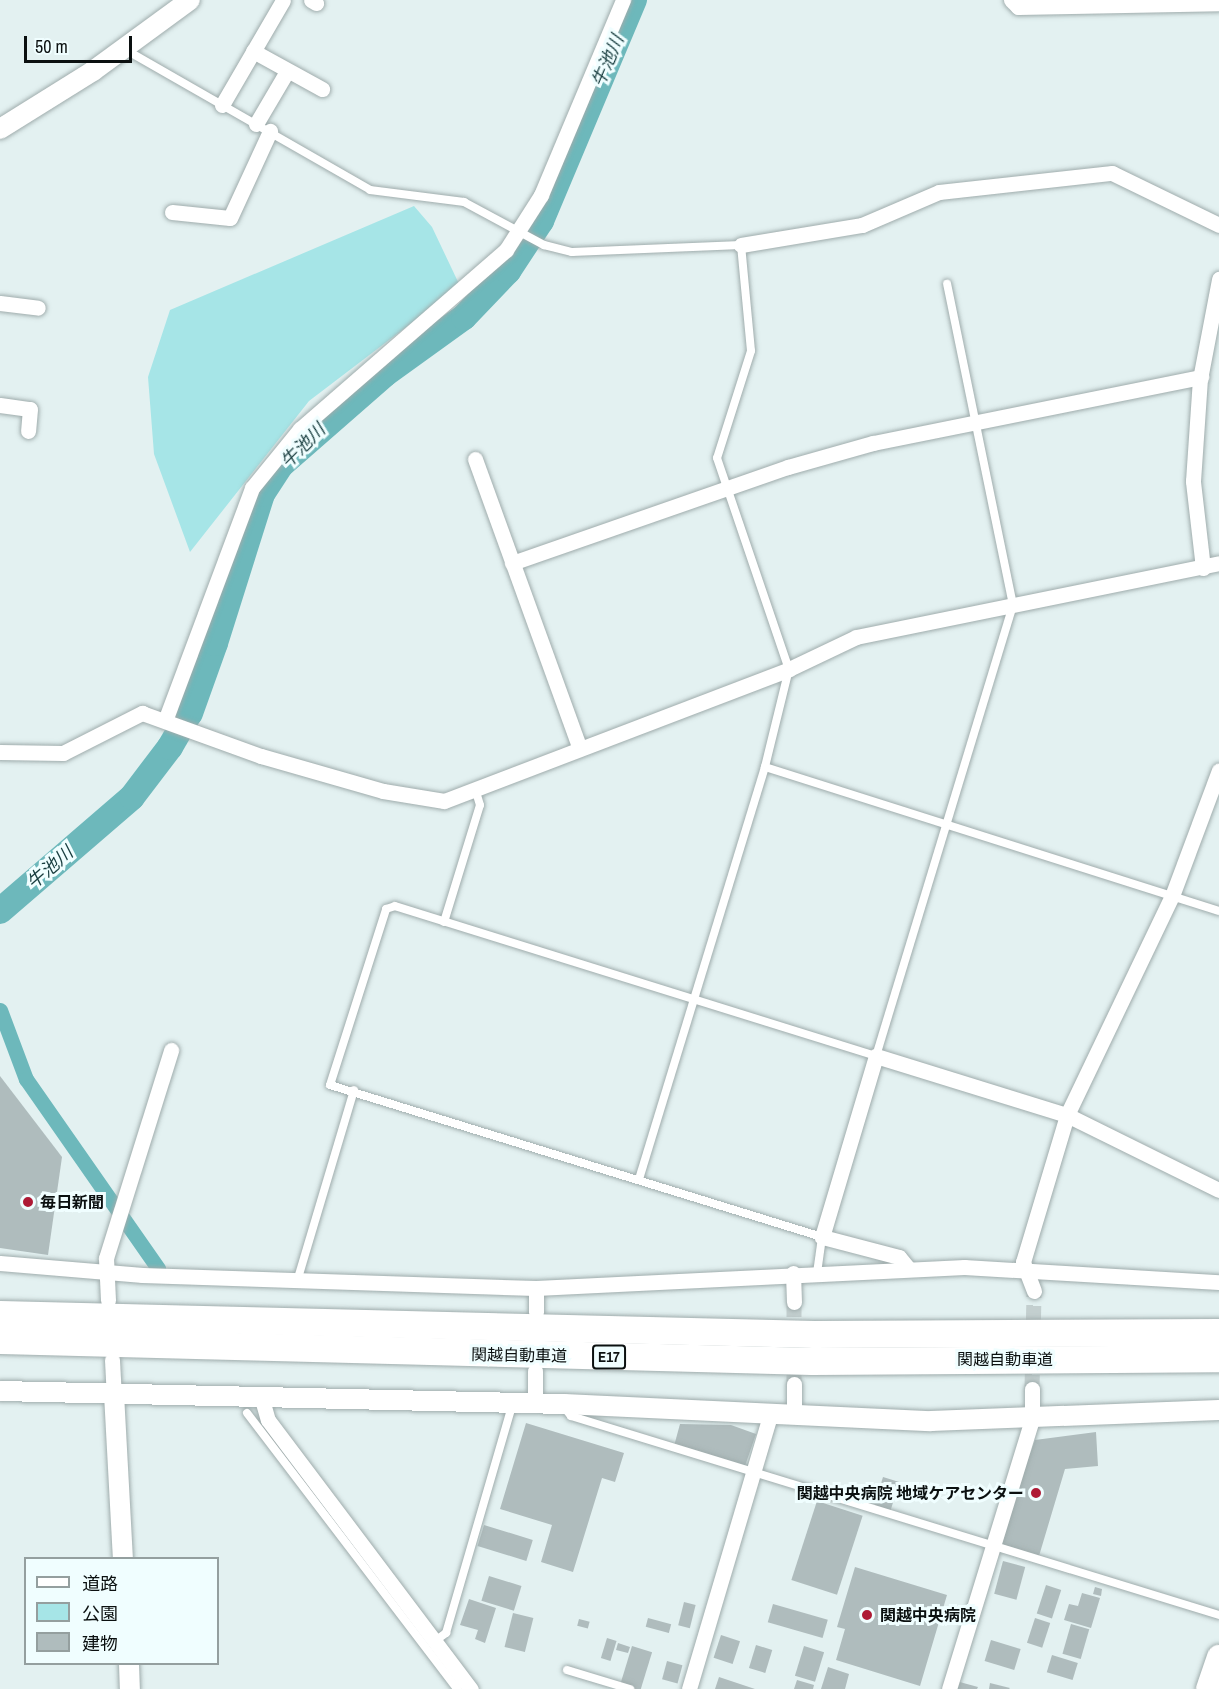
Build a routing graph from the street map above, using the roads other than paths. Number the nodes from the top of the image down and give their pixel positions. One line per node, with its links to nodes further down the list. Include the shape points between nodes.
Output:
1 (190, 0): 6 (street)
2 (283, 0): 7 (street)
3 (623, 0): 15 (street, via 541,195)
4 (1011, 0): 5 (street, via 1018,7)
5 (1219, 3)
6 (125, 49): 10 (lane); 12 (street)
7 (253, 51): 8 (street); 10 (street)
8 (286, 73): 9 (street); 11 (street)
9 (322, 89)
10 (222, 105): 11 (lane)
11 (263, 128): 13 (street, via 230,218); 15 (lane, via 351,184 464,202)
12 (0, 129)
13 (172, 212)
14 (1219, 225): 16 (street, via 1112,173 939,192 862,225)
15 (518, 227): 16 (lane, via 544,245 572,252); 32 (street, via 498,258 300,429 252,488)
16 (741, 245): 26 (lane, via 751,343 717,458)
17 (1219, 279): 21 (street)
18 (947, 284): 23 (lane)
19 (0, 303): 20 (street)
20 (38, 308)
21 (1201, 377): 23 (street); 29 (street, via 1193,481)
22 (0, 405): 24 (street, via 30,409)
23 (976, 422): 26 (street, via 873,443); 30 (lane)
24 (28, 431)
25 (475, 459): 27 (street)
26 (725, 489): 27 (street); 31 (lane)
27 (512, 563): 33 (street)
28 (1219, 563): 29 (street)
29 (1203, 568): 30 (street)
30 (1013, 605): 31 (street, via 856,637); 38 (lane)
31 (789, 669): 33 (street); 35 (lane)
32 (169, 719): 34 (street, via 142,713 63,753); 37 (street, via 261,756 383,791 444,801)
33 (579, 746): 37 (street)
34 (0, 752)
35 (765, 767): 38 (lane); 42 (lane)
36 (1219, 770): 39 (street)
37 (476, 792): 41 (lane, via 480,805)
38 (947, 827): 39 (lane); 44 (lane)
39 (1172, 896): 40 (lane); 46 (street)
40 (1219, 911)
41 (444, 922): 42 (lane); 45 (lane, via 395,906 386,909 330,1085)
42 (693, 1001): 44 (lane); 47 (lane)
43 (171, 1050): 55 (street)
44 (876, 1056): 46 (street); 49 (street)
45 (354, 1090): 47 (lane); 56 (lane)
46 (1067, 1115): 48 (street); 52 (street, via 1023,1262)
47 (639, 1179): 49 (lane)
48 (1219, 1190)
49 (822, 1238): 51 (street, via 899,1257); 54 (lane)
50 (0, 1263): 55 (street)
51 (908, 1268): 52 (street); 54 (street)
52 (1029, 1270): 57 (street); 59 (street)
53 (793, 1273): 54 (street); 58 (street); 61 (street)
54 (817, 1273)
55 (106, 1274): 56 (street); 60 (street)
56 (298, 1278): 58 (street)
57 (1219, 1282)
58 (536, 1288): 62 (street)
59 (1034, 1291)
60 (108, 1300)
61 (794, 1302)
62 (536, 1312)
63 (0, 1314): 64 (highway, 関越自動車道 / E17, via 767,1333)
64 (1219, 1332)
65 (0, 1340): 66 (highway, 関越自動車道 / E17, via 812,1361)
66 (1219, 1358)
67 (112, 1360): 72 (street)
68 (535, 1371): 75 (street)
69 (795, 1384): 80 (street)
70 (1032, 1389): 81 (street)
71 (0, 1391): 72 (street)
72 (114, 1394): 73 (street); 84 (street)
73 (261, 1396): 74 (street); 86 (street, via 268,1420)
74 (513, 1402): 75 (street); 86 (lane, via 446,1633)
75 (535, 1403): 76 (street)
76 (564, 1404): 79 (street); 82 (lane, via 571,1416)
77 (1219, 1410): 81 (street)
78 (247, 1413): 91 (lane)
79 (770, 1415): 80 (street); 82 (street)
80 (794, 1416): 81 (street)
81 (1032, 1420): 83 (street)
82 (756, 1473): 83 (lane); 94 (street)
83 (992, 1546): 85 (lane); 95 (street)
84 (123, 1557)
85 (1219, 1615)
86 (435, 1641): 92 (street)
87 (1219, 1658): 96 (main road)
88 (129, 1665): 90 (street)
89 (567, 1670): 93 (lane)
90 (130, 1689)
91 (458, 1689)
92 (471, 1689)
93 (630, 1689)
94 (689, 1689)
95 (949, 1689)
96 (1208, 1689)

